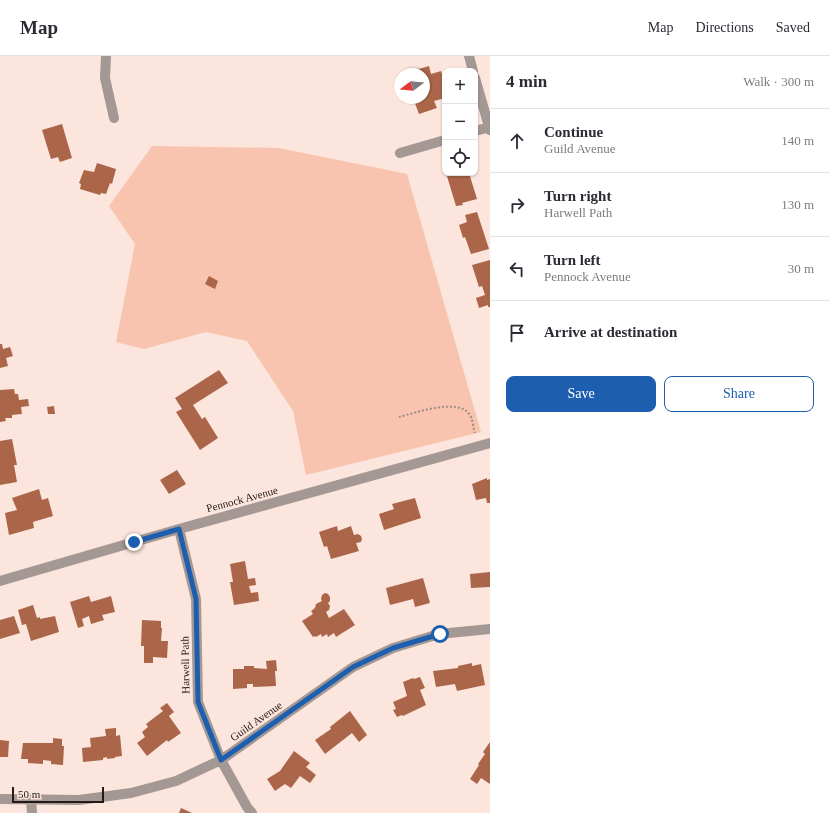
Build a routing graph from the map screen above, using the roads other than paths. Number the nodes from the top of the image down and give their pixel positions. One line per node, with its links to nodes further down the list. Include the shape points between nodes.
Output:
1 (106, 56): 5 (street, via 105,78)
2 (469, 56): 3 (street)
3 (472, 68)
4 (478, 88): 6 (street)
5 (114, 118)
6 (490, 128): 7 (street)
7 (478, 130)
8 (442, 141): 9 (street)
9 (400, 153)
10 (490, 443): 11 (street, Pennock Avenue)
11 (179, 529): 12 (street, Pennock Avenue); 14 (street, Harwell Path, via 196,599 198,702)
12 (0, 580)
13 (490, 629): 14 (street, Guild Avenue, via 440,634 393,648 353,667)
14 (221, 760): 16 (street, Guild Avenue, via 176,780 131,793 80,800); 18 (street, Harwell Path)
15 (0, 799): 16 (street, Guild Avenue)
16 (31, 800): 17 (street)
17 (32, 813)
18 (252, 813)

